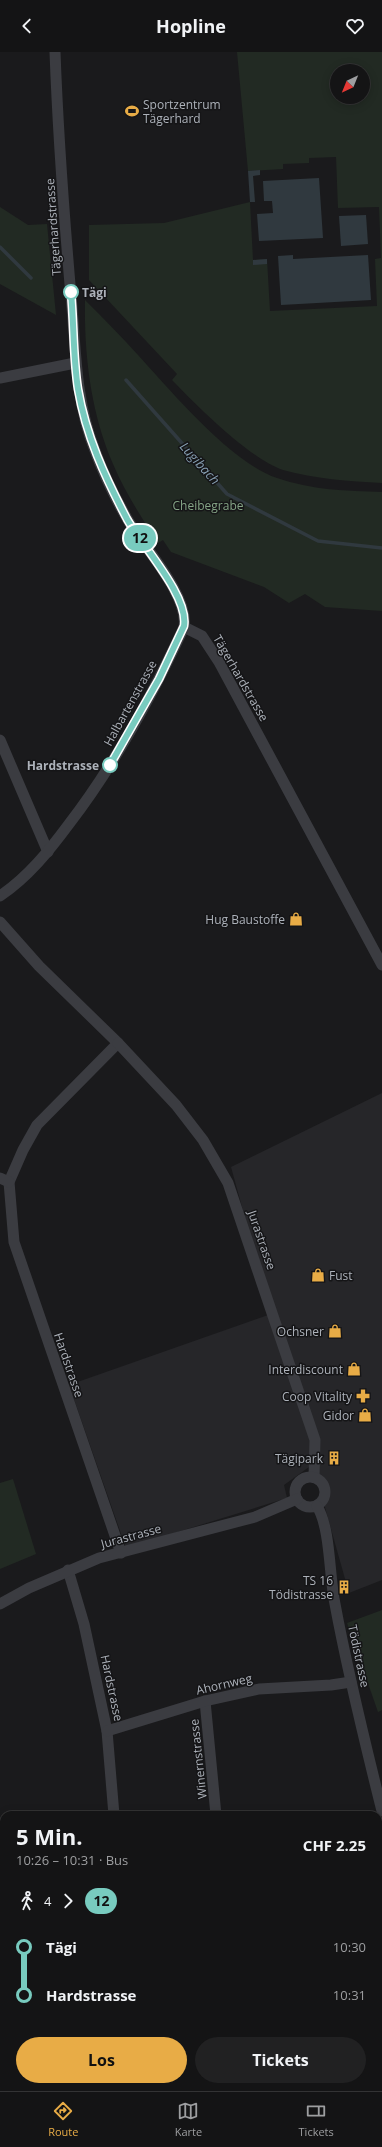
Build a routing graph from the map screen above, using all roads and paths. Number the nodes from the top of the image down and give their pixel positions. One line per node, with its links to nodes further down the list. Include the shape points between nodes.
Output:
1 (55, 52): 2 (street, Tägerhardstrasse)
2 (75, 363): 3 (street); 4 (street, Tägerhardstrasse, via 84,416 99,463 129,521 183,607)
3 (0, 378)
4 (184, 626): 6 (street, Halbartenstrasse, via 124,743 85,804); 9 (street, Tägerhardstrasse, via 202,636 219,662)
5 (0, 740): 6 (street)
6 (48, 852): 7 (street, Halbartenstrasse, via 17,884)
7 (0, 896)
8 (0, 922): 10 (street, via 39,966)
9 (382, 964)
10 (118, 1043): 11 (street, Hardstrasse, via 37,1125); 12 (street, Jurastrasse, via 176,1105 203,1140 228,1183 315,1440)
11 (5, 1180): 15 (street, Hardstrasse, via 14,1242)
12 (314, 1477): 13 (street, via 309,1476 300,1481 295,1489); 14 (street, via 322,1482 326,1491 324,1500)
13 (297, 1499): 14 (street, via 303,1506); 15 (street, Jurastrasse, via 255,1517)
14 (317, 1506): 18 (street, Tödistrasse, via 324,1524 334,1602)
15 (121, 1553): 16 (street, Jurastrasse)
16 (68, 1570): 17 (street, Jurastrasse); 20 (street, Hardstrasse, via 84,1624)
17 (0, 1604)
18 (351, 1682): 19 (street, Ahornweg, via 259,1689); 21 (street, Tödistrasse)
19 (205, 1701): 20 (street, Ahornweg); 23 (street, Winernstrasse)
20 (108, 1731): 22 (street, Hardstrasse)
21 (380, 1794): 24 (street, Tödistrasse)
22 (114, 1811)
23 (216, 1811)
24 (382, 1811)

